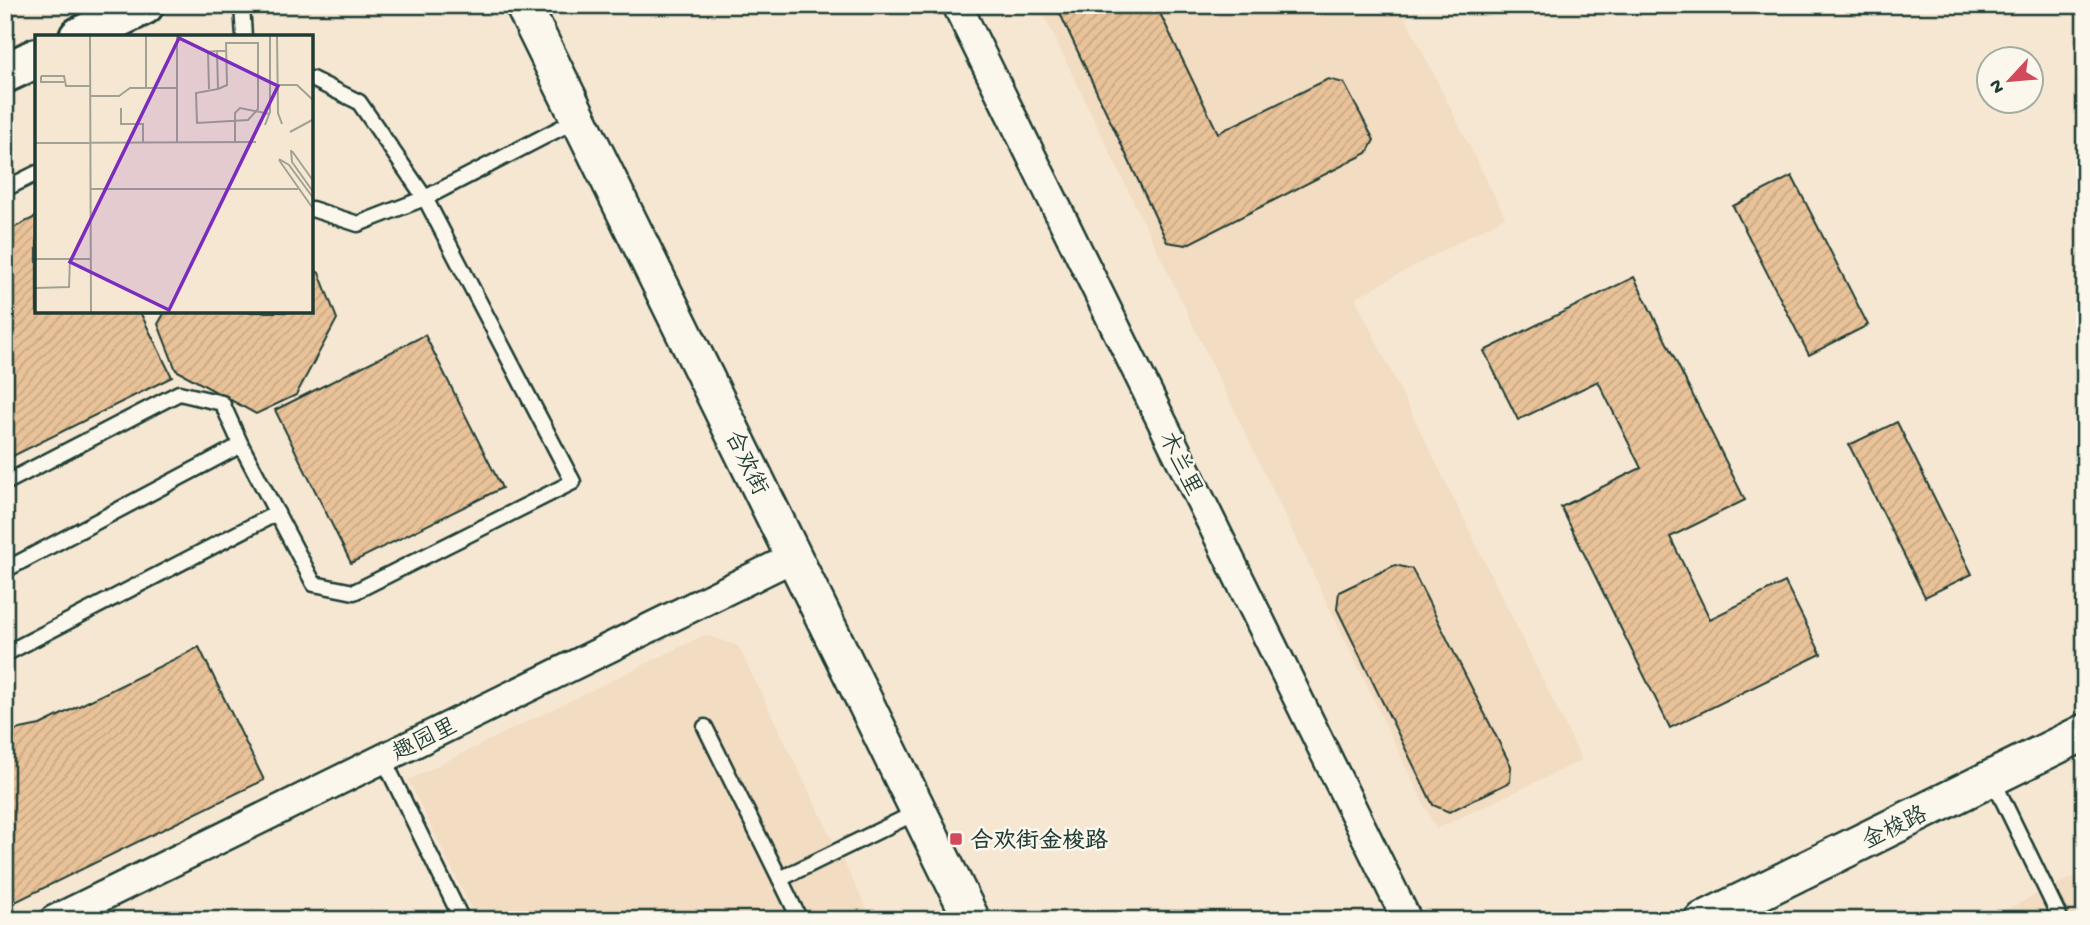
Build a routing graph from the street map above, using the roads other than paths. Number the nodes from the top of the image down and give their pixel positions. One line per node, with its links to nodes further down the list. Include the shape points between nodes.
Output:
1 (144, 5): 5 (main road)
2 (242, 5): 6 (lane)
3 (523, 5): 10 (street, 合欢街)
4 (957, 5): 31 (street, 木兰里)
5 (83, 35)
6 (244, 35)
7 (35, 59): 8 (main road)
8 (5, 73)
9 (313, 79): 13 (lane, via 359,102)
10 (579, 119): 13 (lane); 18 (street, 合欢街)
11 (35, 174): 12 (lane)
12 (5, 189)
13 (425, 198): 14 (lane, via 358,224); 17 (lane, via 573,482 354,592 314,584)
14 (313, 209)
15 (242, 445): 16 (lane, via 222,402 179,393); 17 (lane); 19 (lane)
16 (5, 482)
17 (278, 513): 20 (lane)
18 (794, 556): 23 (street, 趣园里); 25 (street, 合欢街)
19 (5, 570)
20 (5, 654)
21 (705, 727): 26 (lane)
22 (2085, 732): 24 (street, 金梭路)
23 (383, 758): 27 (street, 趣园里); 28 (lane)
24 (1992, 778): 32 (street, 金梭路); 33 (lane)
25 (919, 811): 26 (lane); 30 (street, 合欢街)
26 (780, 879): 29 (lane)
27 (54, 920)
28 (462, 920)
29 (800, 920)
30 (972, 920)
31 (1407, 920)
32 (1703, 920)
33 (2061, 920)

